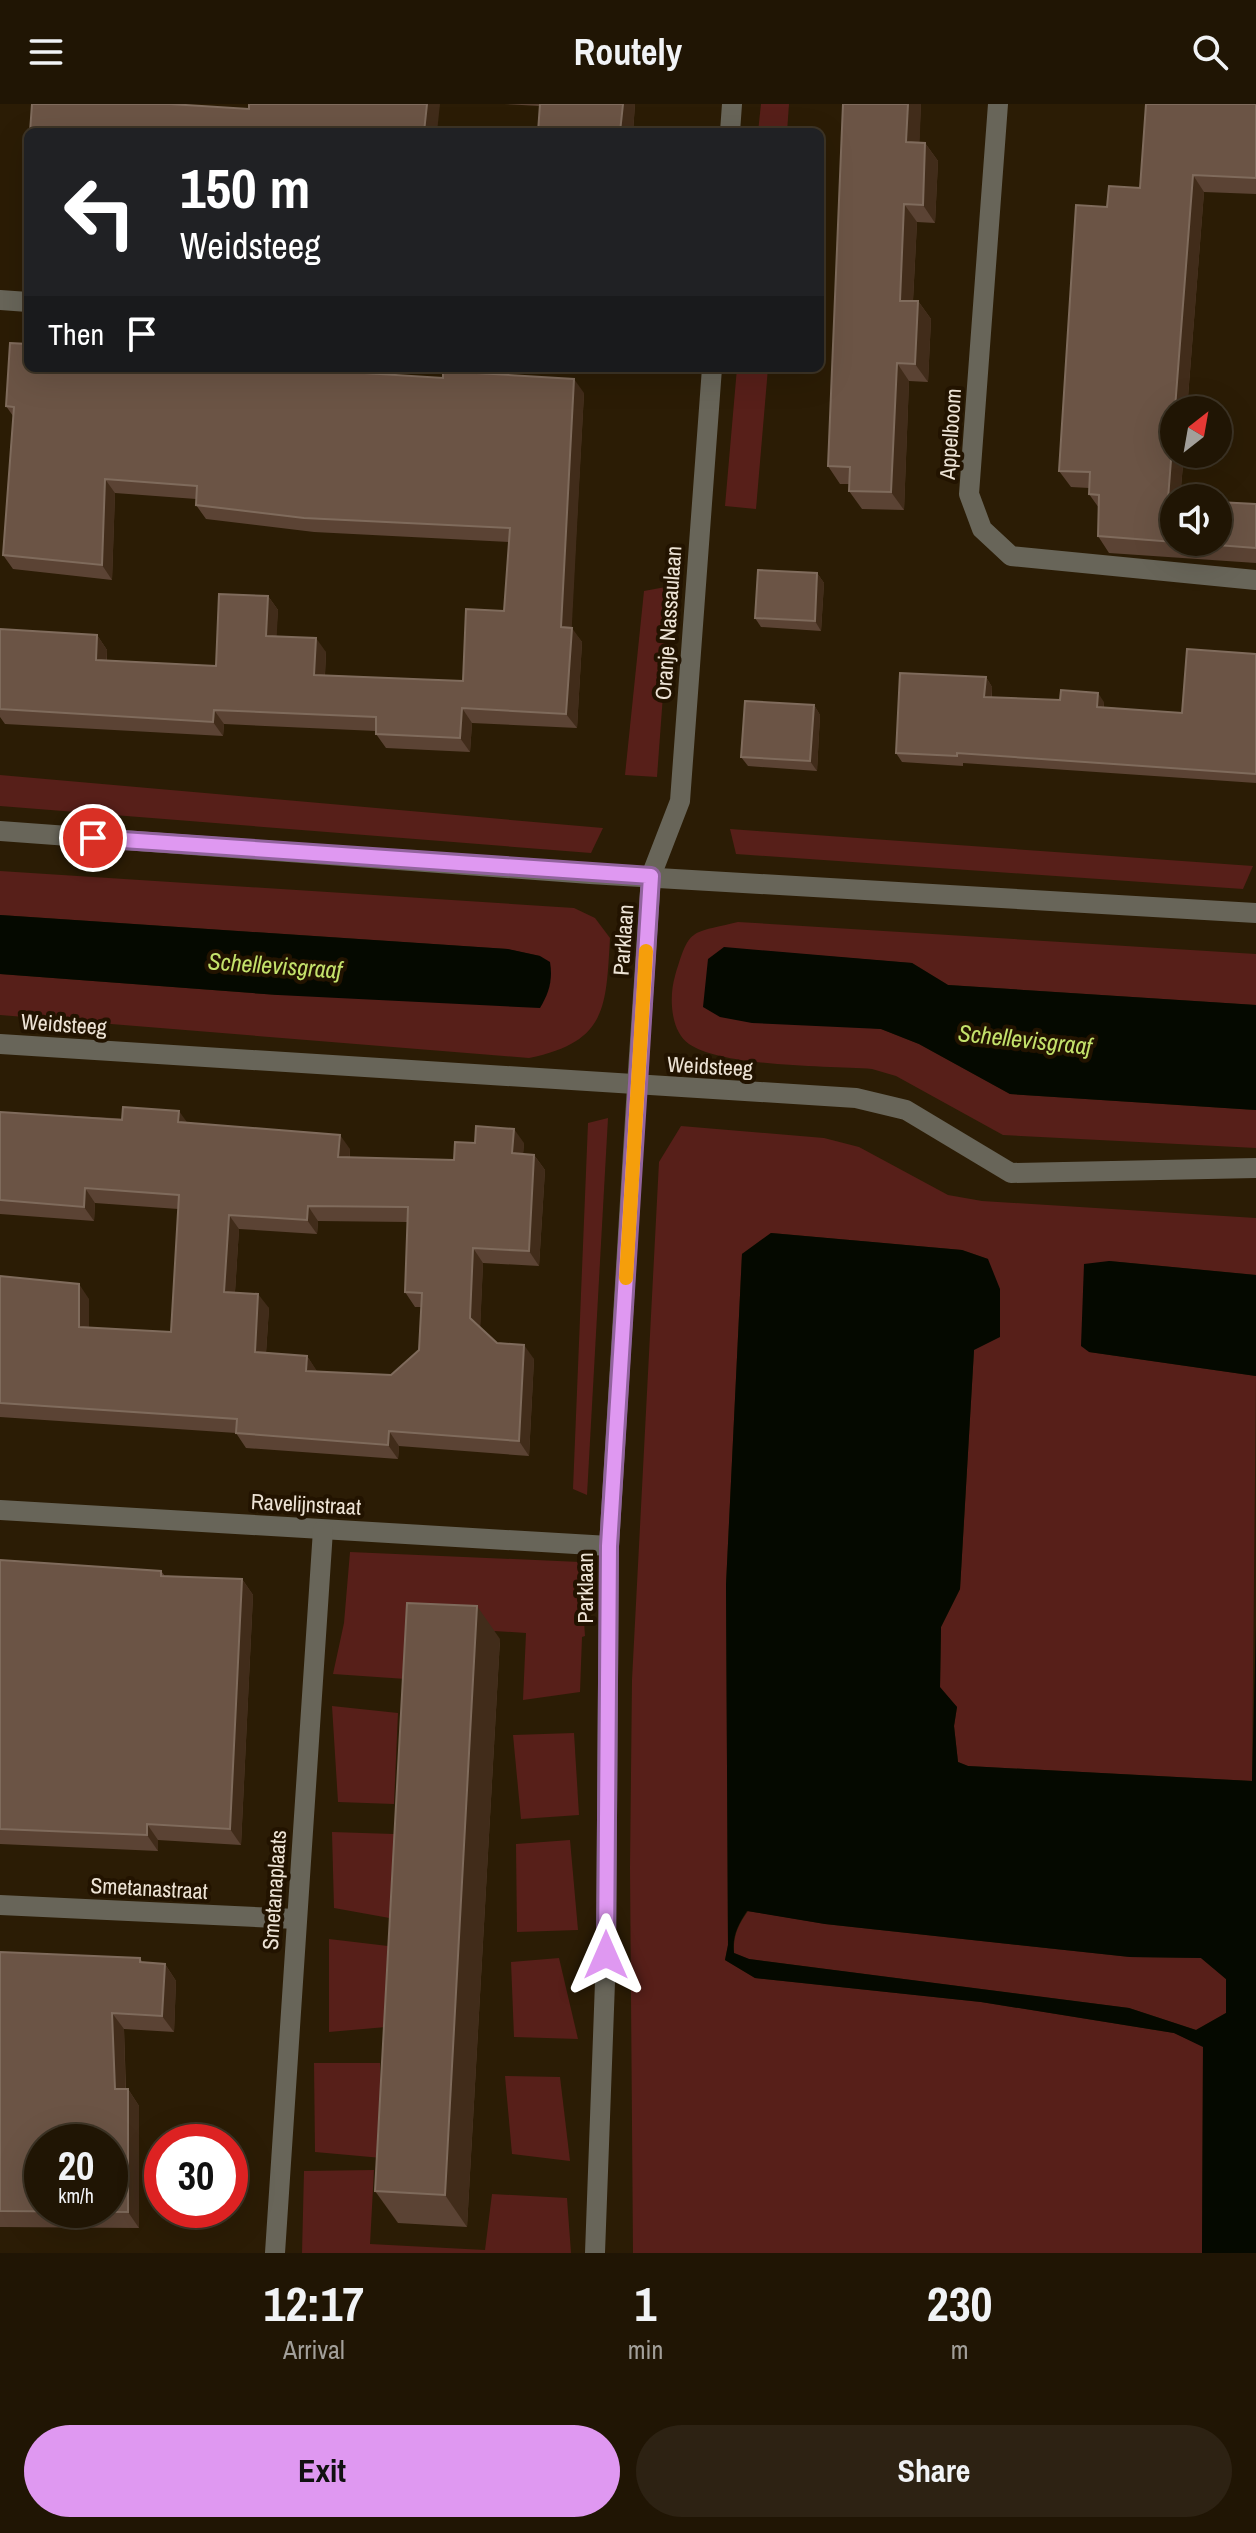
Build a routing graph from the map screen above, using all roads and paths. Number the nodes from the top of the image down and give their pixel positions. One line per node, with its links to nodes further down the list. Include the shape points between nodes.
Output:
1 (732, 104): 3 (street)
2 (998, 104): 7 (street, Appelboom, via 969,494 982,529 1011,556)
3 (730, 128)
4 (0, 300): 5 (street)
5 (24, 302)
6 (712, 372): 9 (street, Oranje Nassaulaan, via 680,801)
7 (1256, 580)
8 (0, 831): 9 (street)
9 (651, 876): 10 (street); 12 (street, Parklaan)
10 (1256, 913)
11 (0, 1044): 12 (street, Weidsteeg)
12 (637, 1086): 13 (street, Weidsteeg, via 856,1098 906,1110 1011,1173); 16 (street, Parklaan)
13 (1256, 1168)
14 (0, 1510): 15 (street, Ravelijnstraat)
15 (323, 1530): 16 (street, Ravelijnstraat); 18 (street, Smetanaplaats)
16 (609, 1546): 20 (street, Parklaan, via 606,1955)
17 (0, 1905): 18 (street, Smetanastraat)
18 (296, 1919): 19 (street, Smetanaplaats)
19 (275, 2253)
20 (595, 2253)

